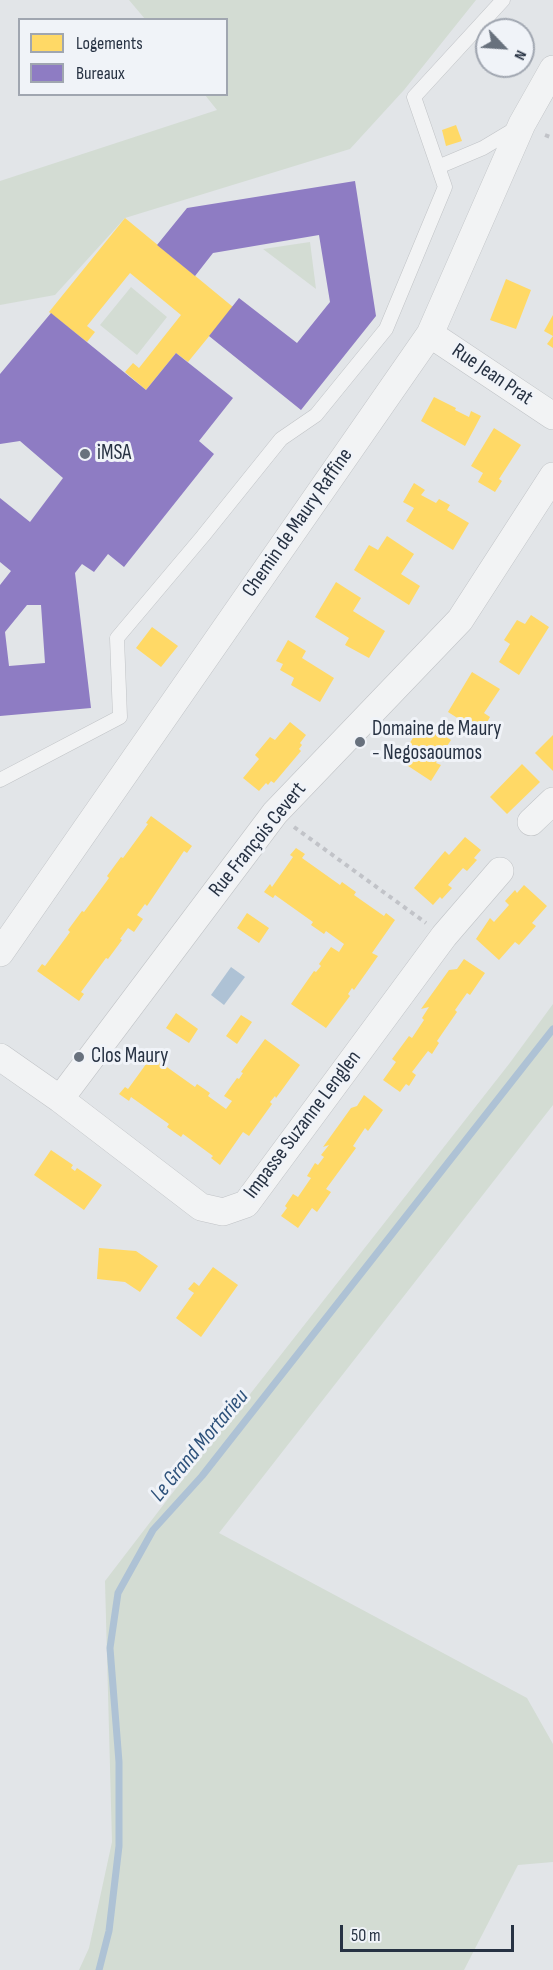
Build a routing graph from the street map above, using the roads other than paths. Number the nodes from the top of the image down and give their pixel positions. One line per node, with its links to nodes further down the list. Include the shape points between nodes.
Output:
1 (503, 0): 4 (lane, via 414,98)
2 (553, 69): 3 (street, Chemin de Maury Raffine)
3 (522, 124): 4 (lane, via 483,148); 5 (street, Chemin de Maury Raffine)
4 (438, 167): 8 (lane, via 445,187 386,329 316,415 281,439 117,638 120,717)
5 (430, 334): 6 (street, Rue Jean Prat); 12 (street, Chemin de Maury Raffine)
6 (553, 416)
7 (553, 476): 14 (street, Rue François Cevert, via 460,620 275,813)
8 (3, 775)
9 (553, 801): 10 (street)
10 (531, 822)
11 (500, 871): 14 (street, Impasse Suzanne Lenglen, via 444,936 246,1204 223,1212 201,1207)
12 (0, 953)
13 (0, 1057): 14 (street, Impasse Suzanne Lenglen)
14 (60, 1099)

